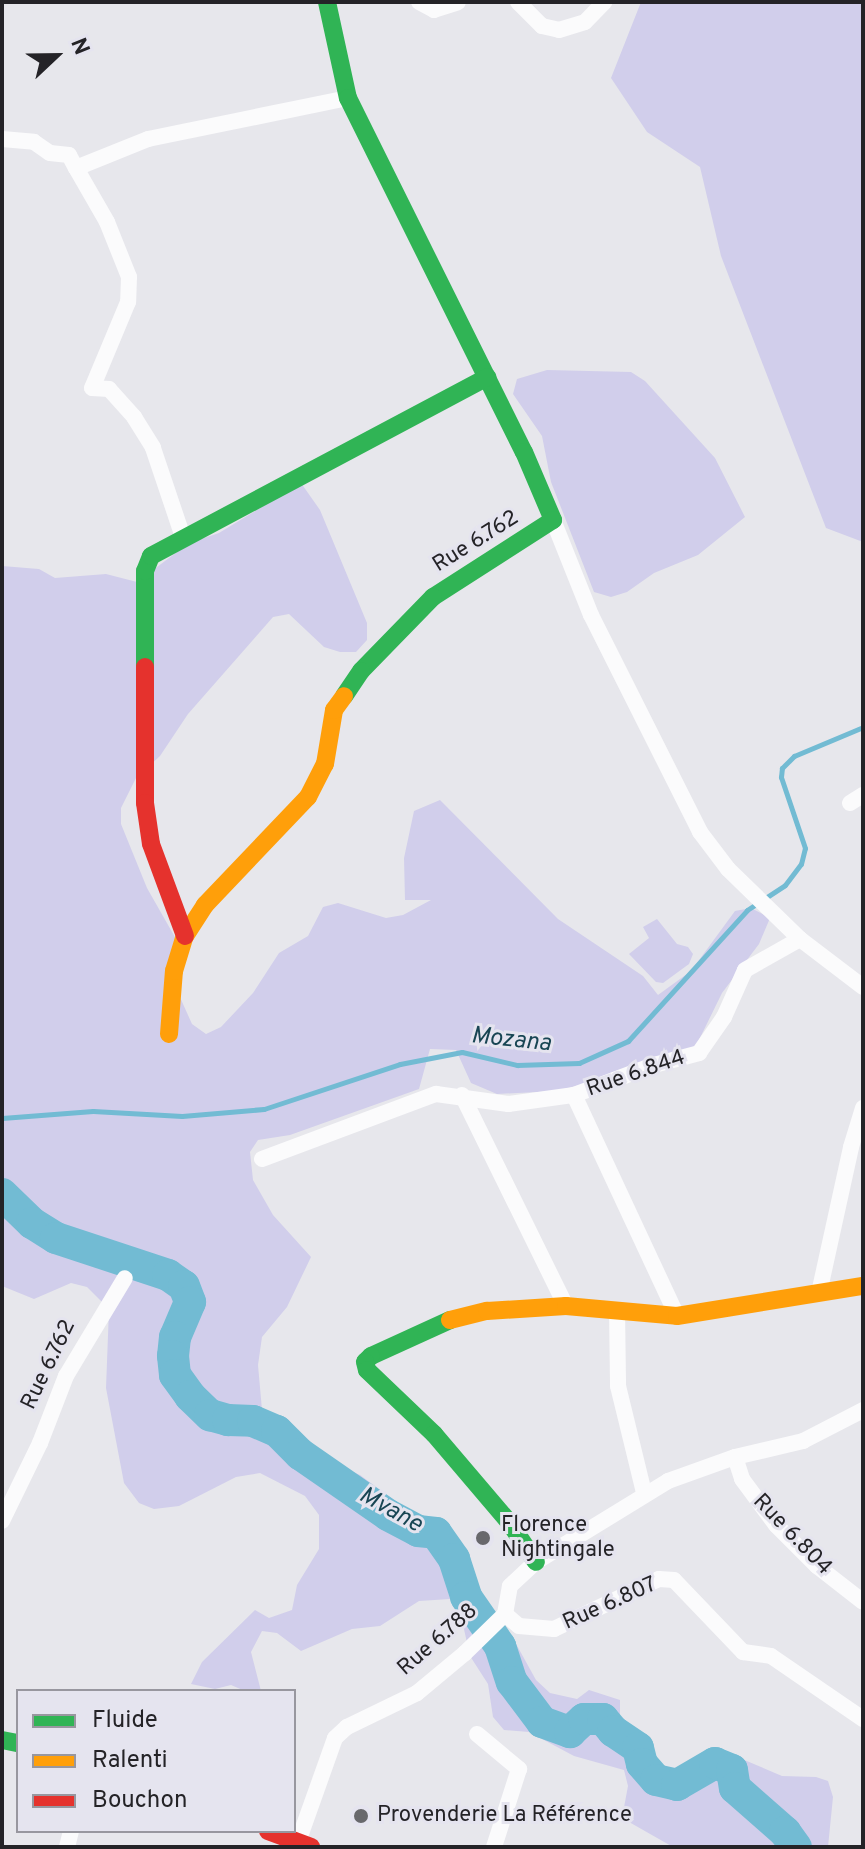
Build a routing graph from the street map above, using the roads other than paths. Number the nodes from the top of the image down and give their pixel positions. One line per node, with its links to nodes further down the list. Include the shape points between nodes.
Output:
1 (327, 2): 6 (street, Rue 6.762)
2 (419, 2): 3 (street, via 434,10)
3 (458, 2)
4 (518, 2): 5 (street, via 542,26 559,30 585,22)
5 (604, 2)
6 (348, 98): 8 (street, via 148,139); 9 (street, Rue 6.762)
7 (2, 139): 8 (street, via 34,142 50,153 69,155)
8 (76, 168): 11 (street, via 107,222 129,277 128,302 92,388 109,389 153,448)
9 (487, 377): 10 (street, Rue 6.762); 11 (street)
10 (553, 520): 12 (street, Rue 6.762, via 433,597 361,671 334,710 325,764 308,797 222,885); 13 (street, via 591,615 700,832 728,869)
11 (183, 537): 12 (street, via 151,556 145,571 145,803 151,844)
12 (185, 936): 15 (street, Rue 6.762, via 174,971)
13 (800, 939): 14 (street); 17 (street, Rue 6.844, via 745,970 724,1017 699,1053)
14 (863, 987)
15 (169, 1034)
16 (462, 1095): 17 (street, Rue 6.844, via 508,1104); 19 (street, Rue 6.844, via 419,1098); 23 (street)
17 (574, 1095): 25 (street)
18 (863, 1108): 22 (street)
19 (262, 1159)
20 (125, 1278): 29 (street, Rue 6.762, via 66,1376)
21 (863, 1286): 22 (street)
22 (819, 1293): 25 (street)
23 (566, 1306): 24 (street); 30 (street, via 487,1311 427,1330 365,1362 379,1385 434,1434)
24 (617, 1310): 25 (street); 28 (street, via 618,1386)
25 (677, 1316)
26 (863, 1410): 27 (street, Rue 6.788, via 803,1441)
27 (735, 1457): 28 (street, Rue 6.788); 31 (street, Rue 6.804, via 742,1479 776,1525)
28 (644, 1493): 30 (street, Rue 6.788)
29 (2, 1521)
30 (536, 1562): 32 (street, Rue 6.788, via 510,1586)
31 (863, 1602)
32 (500, 1618): 33 (street, Rue 6.807, via 519,1626 554,1629 659,1579 674,1580 743,1652 779,1660); 36 (street, Rue 6.788, via 417,1693 335,1738)
33 (863, 1719)
34 (477, 1734): 37 (street, via 519,1769)
35 (273, 1833): 36 (street)
36 (304, 1845)
37 (494, 1847)

